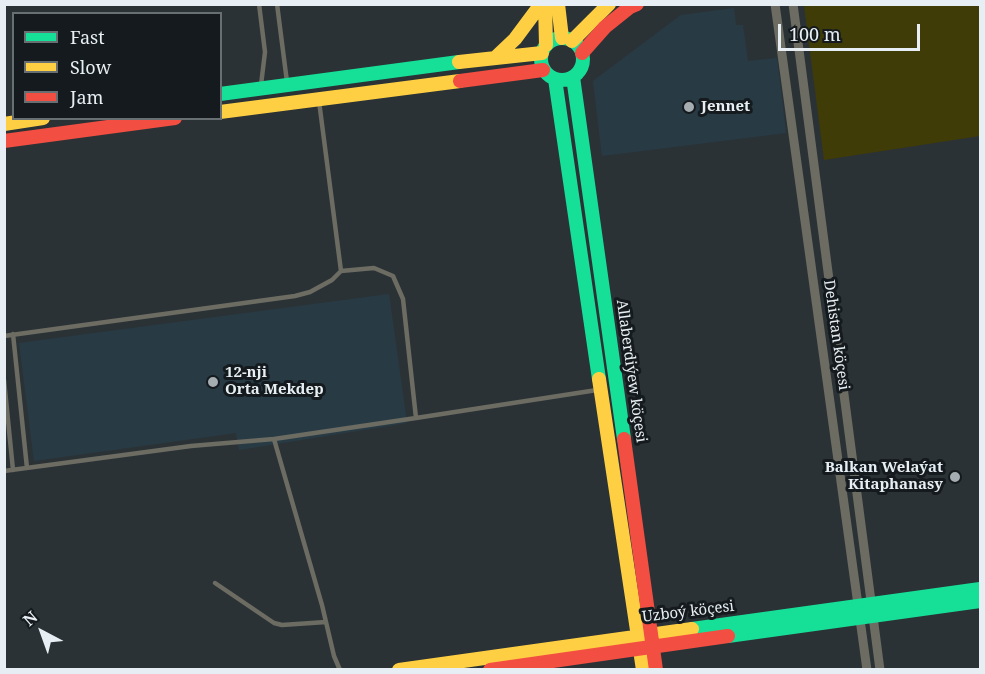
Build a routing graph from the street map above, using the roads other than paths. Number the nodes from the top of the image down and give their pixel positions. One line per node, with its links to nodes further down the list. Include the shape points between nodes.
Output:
1 (260, 4): 17 (lane, via 265,52)
2 (277, 4): 16 (lane)
3 (543, 4): 10 (street); 12 (street)
4 (558, 4): 9 (street)
5 (609, 4): 9 (street)
6 (637, 4): 11 (street, via 605,27)
7 (775, 4): 38 (street, Dehistan köçesi)
8 (793, 4): 38 (street, Dehistan köçesi)
9 (567, 40): 10 (street); 11 (street, via 579,45)
10 (544, 49): 12 (street); 13 (street)
11 (582, 53): 14 (street, via 583,63)
12 (496, 57): 16 (street)
13 (543, 70): 15 (street); 19 (street)
14 (573, 76): 15 (street); 40 (street, Allaberdiýew köçesi)
15 (555, 79): 29 (street, Allaberdiýew köçesi)
16 (288, 85): 17 (street)
17 (260, 89): 18 (street)
18 (222, 94)
19 (319, 99): 20 (street); 25 (lane)
20 (222, 112)
21 (30, 120): 23 (street)
22 (160, 120): 24 (street)
23 (4, 124)
24 (4, 141)
25 (341, 271): 26 (lane, via 310,292 295,296); 30 (lane, via 374,268 393,276 404,299)
26 (13, 334): 27 (lane); 32 (lane)
27 (4, 336)
28 (4, 380): 33 (lane)
29 (600, 389): 30 (lane); 40 (street, Allaberdiýew köçesi)
30 (416, 418): 31 (lane)
31 (274, 439): 32 (lane); 39 (lane)
32 (27, 468): 33 (lane)
33 (13, 470): 34 (lane)
34 (4, 471)
35 (215, 583): 39 (lane, via 282,626)
36 (981, 590): 38 (street, Uzboý köçesi)
37 (981, 601): 38 (street, Uzboý köçesi)
38 (866, 611): 40 (street, Uzboý köçesi); 46 (street, Dehistan köçesi); 47 (street, Dehistan köçesi)
39 (326, 622): 41 (lane)
40 (646, 641): 42 (street, Uzboý köçesi); 43 (street, Uzboý köçesi); 44 (street, Allaberdiýew köçesi); 45 (street, Allaberdiýew köçesi)
41 (340, 669)
42 (399, 669)
43 (490, 669)
44 (643, 669)
45 (656, 669)
46 (867, 669)
47 (880, 669)

